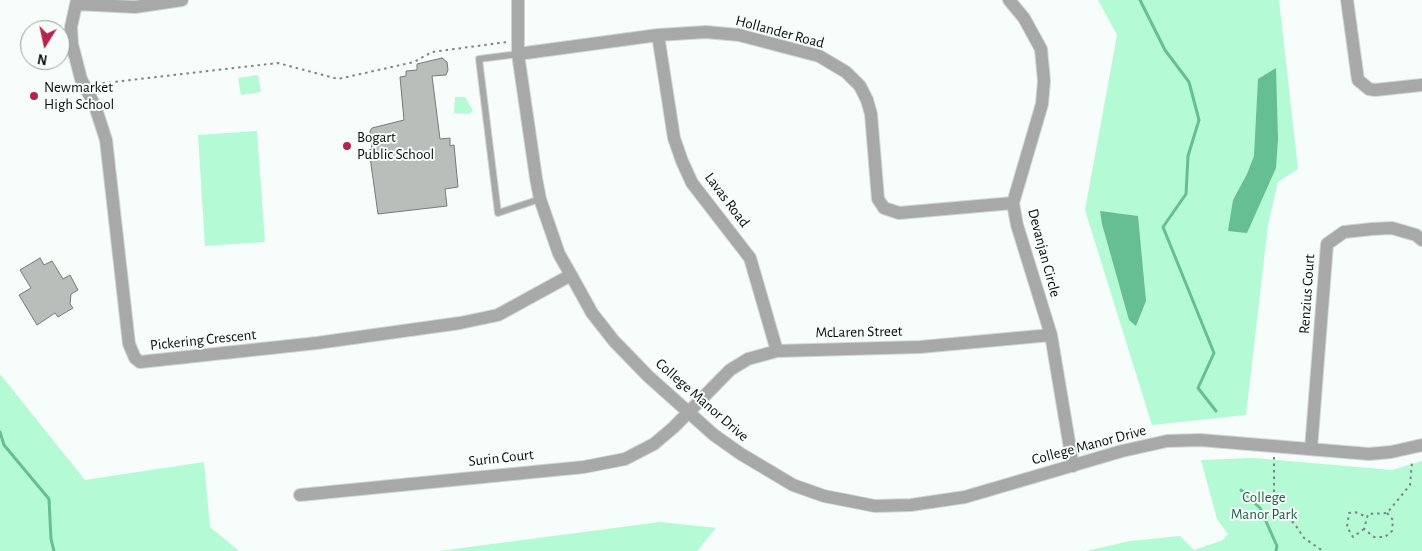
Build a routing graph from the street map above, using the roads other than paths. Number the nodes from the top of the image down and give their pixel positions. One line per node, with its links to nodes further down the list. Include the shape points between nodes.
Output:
1 (182, 0): 5 (street, via 135,7)
2 (518, 0): 7 (street, College Manor Drive)
3 (1009, 0): 10 (street, Devanjan Circle, via 1024,18 1041,49 1044,81 1042,104)
4 (1348, 0): 8 (street, via 1358,80 1375,90)
5 (76, 2): 12 (street, Pickering Crescent, via 71,27 72,44 106,140 129,344 134,358 140,362 317,343 460,323 498,315)
6 (658, 35): 7 (street, Hollander Road); 10 (street, Hollander Road, via 706,32 739,35 819,56 846,72 860,86 871,114 878,199 884,208 899,213); 14 (street, Lavas Road, via 674,138 682,161 692,183 750,258)
7 (518, 54): 9 (street, College Manor Drive); 9 (lane, via 479,59 498,213)
8 (1422, 85)
9 (540, 199): 12 (street, College Manor Drive, via 559,254)
10 (1013, 203): 13 (street, Devanjan Circle)
11 (1422, 240): 17 (street, Renzius Court, via 1392,228 1344,232 1327,244)
12 (571, 275): 15 (street, College Manor Drive, via 592,313 614,341)
13 (1051, 334): 14 (street, McLaren Street, via 920,347); 18 (street, Devanjan Circle)
14 (777, 351): 15 (street, McLaren Street, via 748,359 730,370)
15 (690, 413): 18 (street, College Manor Drive, via 741,454 793,485 824,496 875,506 911,505 966,497); 19 (street, Surin Court, via 654,444 609,464)
16 (1422, 445): 17 (street, College Manor Drive, via 1369,454)
17 (1311, 449): 18 (street, College Manor Drive, via 1200,440 1167,441)
18 (1073, 466)
19 (300, 495)

